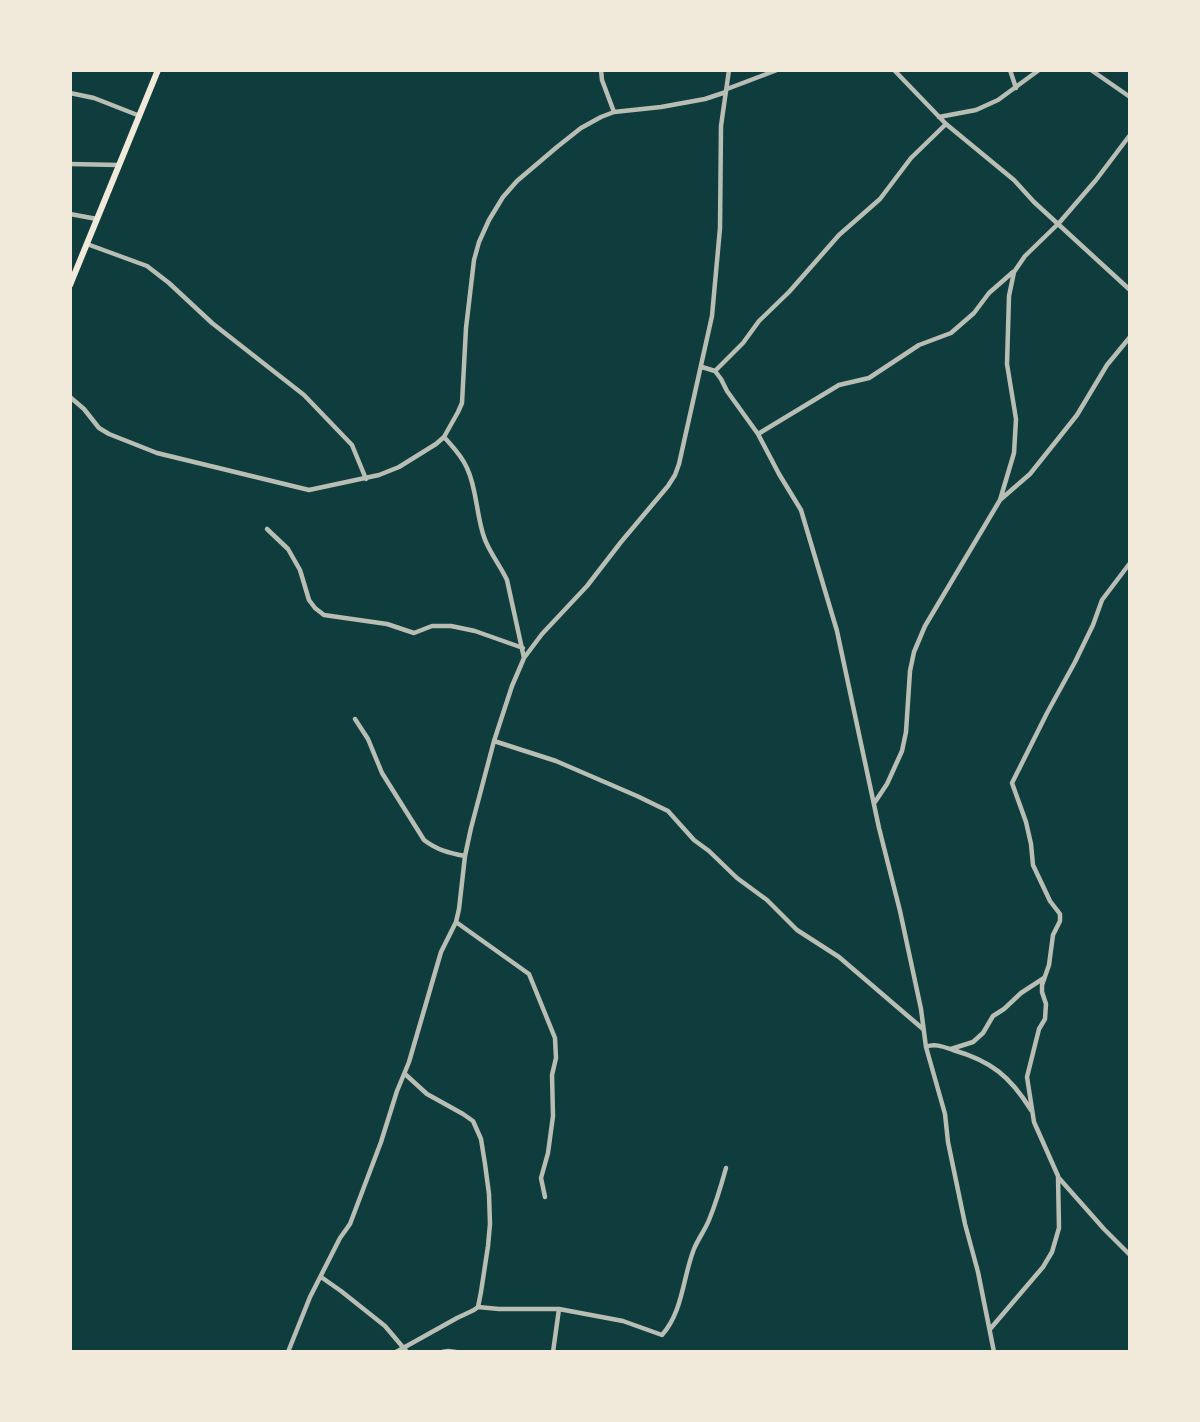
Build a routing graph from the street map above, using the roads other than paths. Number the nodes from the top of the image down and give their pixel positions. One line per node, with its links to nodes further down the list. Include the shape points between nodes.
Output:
1 (158, 70): 14 (main road)
2 (601, 70): 13 (street)
3 (729, 70): 10 (street)
4 (777, 70): 10 (street)
5 (894, 70): 15 (street)
6 (1010, 70): 9 (street)
7 (1040, 70): 9 (street)
8 (1091, 70): 12 (street)
9 (1016, 88): 15 (street, via 976,110)
10 (726, 91): 13 (street, via 705,99); 28 (street, via 720,228)
11 (70, 93): 14 (street)
12 (1130, 97)
13 (614, 112): 32 (street, via 582,128 517,181 489,220 474,260 462,403)
14 (140, 116): 19 (main road)
15 (939, 117): 16 (street)
16 (946, 124): 22 (street); 29 (street)
17 (1130, 135): 22 (street)
18 (70, 164): 19 (street)
19 (120, 165): 21 (main road)
20 (70, 214): 21 (street)
21 (97, 219): 23 (main road)
22 (1059, 223): 24 (street); 26 (street)
23 (87, 244): 25 (main road); 33 (street, via 147,266 303,395 352,445)
24 (1014, 272): 31 (street, via 951,333 919,345 869,378 839,385); 34 (street, via 1007,364 1016,419 1014,453)
25 (70, 285)
26 (1130, 290)
27 (1130, 338): 34 (street, via 1030,474)
28 (702, 367): 29 (street); 38 (street, via 675,475)
29 (715, 371): 31 (street)
30 (70, 397): 33 (street, via 99,428 157,453 309,490)
31 (758, 434): 41 (street, via 801,510 838,631)
32 (444, 437): 33 (street, via 399,467); 37 (street, via 468,469 479,523 507,580)
33 (366, 479)
34 (1000, 500): 41 (street, via 921,635 910,671 902,751)
35 (267, 529): 37 (street, via 288,549 309,600 324,615 387,624 414,633 432,626 451,626)
36 (1130, 563): 44 (street, via 1102,600 1012,783 1026,822 1033,865 1060,914)
37 (523, 648): 38 (street)
38 (524, 658): 40 (street)
39 (355, 719): 42 (street, via 424,840)
40 (494, 741): 42 (street); 45 (street, via 556,761 668,811 694,840 768,900 797,930 839,957)
41 (874, 804): 45 (street)
42 (465, 856): 43 (street)
43 (456, 922): 48 (street, via 441,952); 52 (street, via 529,974 555,1038 553,1116 541,1178)
44 (1045, 977): 47 (street, via 993,1016 973,1042); 49 (street, via 1045,1019 1027,1077)
45 (924, 1030): 46 (street)
46 (926, 1047): 47 (street); 57 (street, via 941,1096)
47 (950, 1049): 49 (street, via 1003,1073)
48 (405, 1074): 54 (street, via 350,1224); 55 (street, via 427,1094 470,1118 481,1139 490,1224)
49 (1031, 1110): 51 (street)
50 (726, 1168): 56 (street, via 675,1314 662,1335 623,1321)
51 (1058, 1176): 53 (street); 57 (street, via 1059,1228 1052,1252)
52 (545, 1196)
53 (1130, 1255)
54 (321, 1277): 58 (street, via 384,1325); 59 (street)
55 (478, 1307): 56 (street); 58 (street)
56 (559, 1309): 64 (street)
57 (990, 1328): 65 (street)
58 (403, 1347): 60 (street); 61 (street)
59 (288, 1352)
60 (396, 1352)
61 (407, 1352)
62 (442, 1352): 63 (street)
63 (456, 1352)
64 (553, 1352)
65 (995, 1352)

